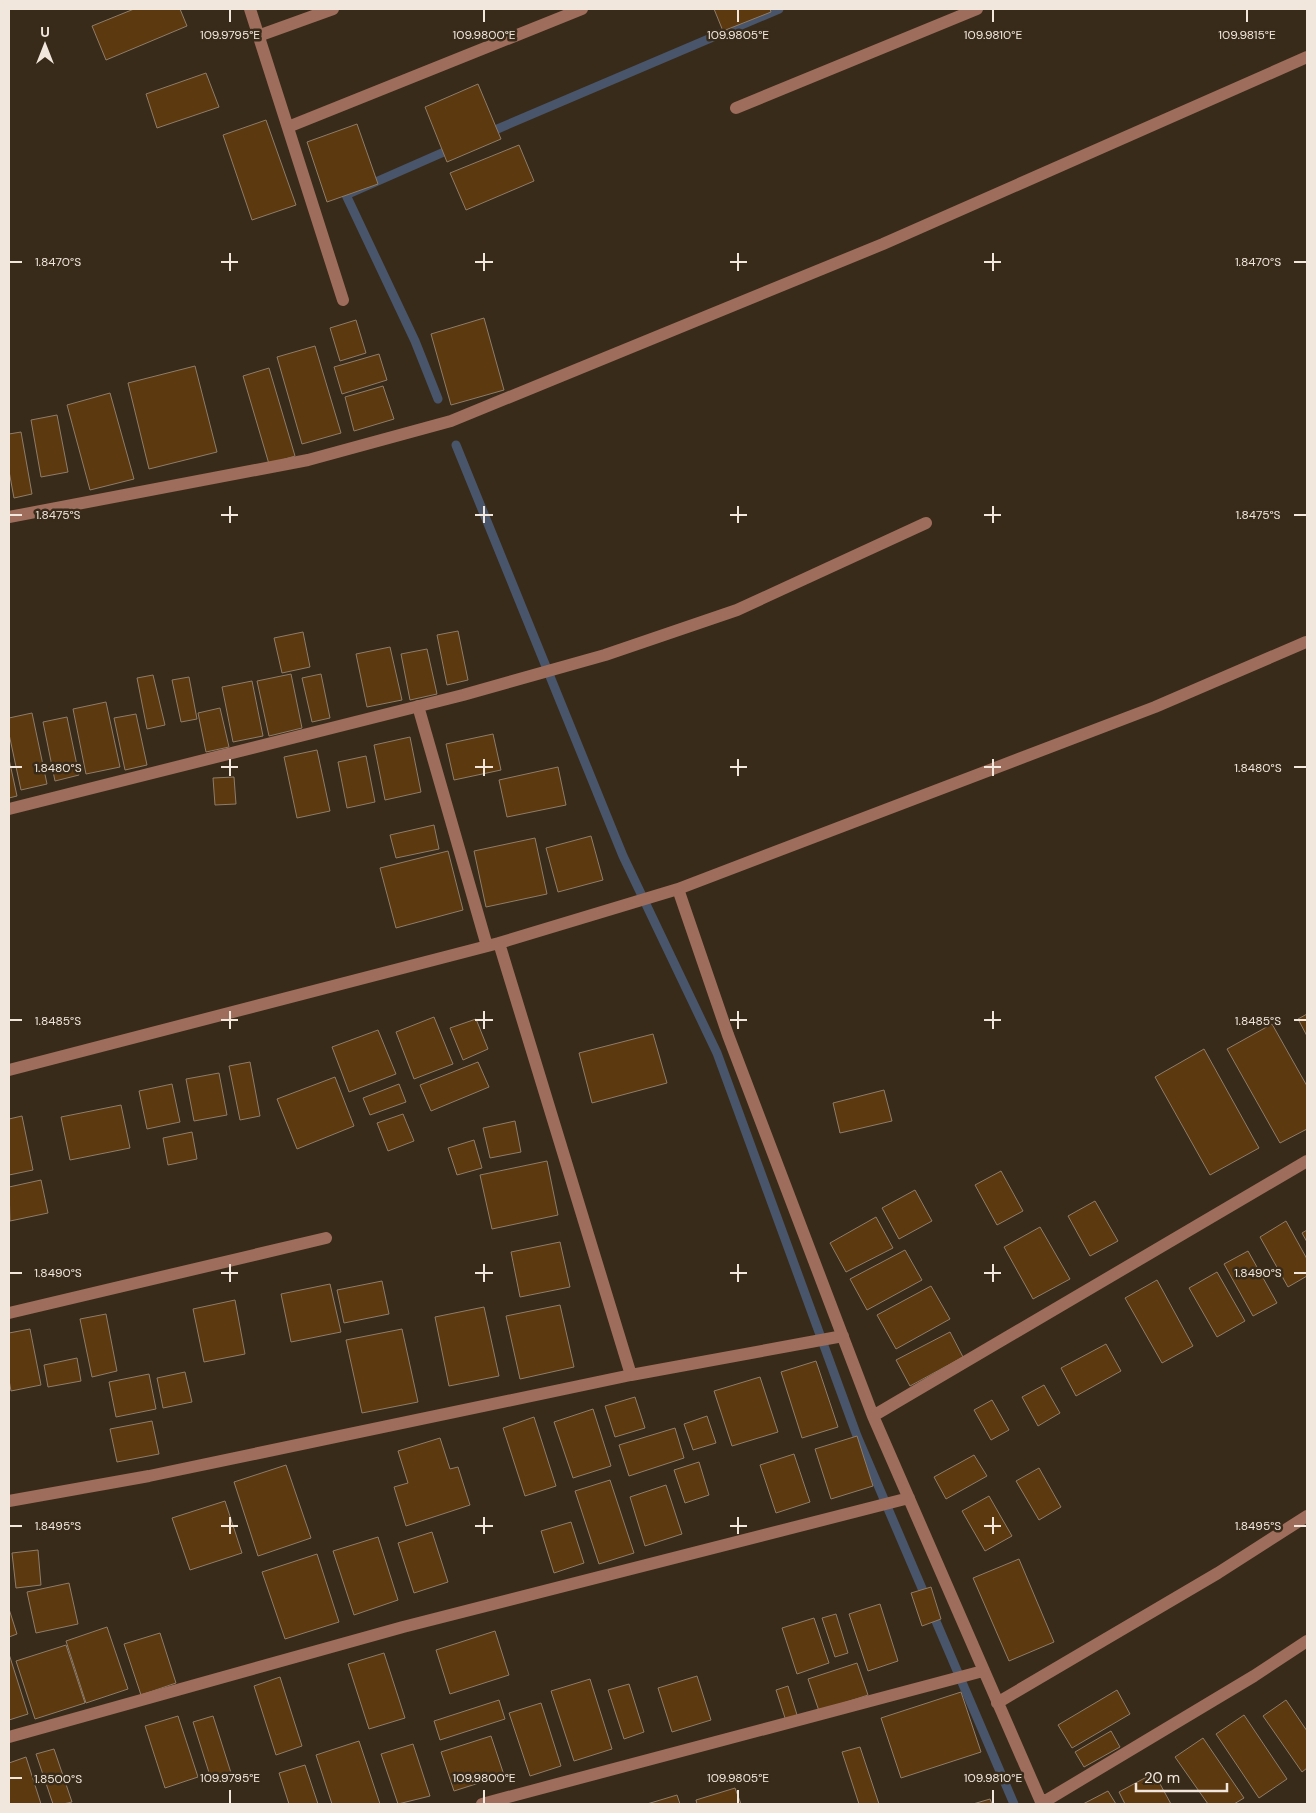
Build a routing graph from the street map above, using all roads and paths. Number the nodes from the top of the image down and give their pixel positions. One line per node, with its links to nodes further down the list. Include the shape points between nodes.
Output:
1 (250, 9): 5 (street)
2 (333, 9): 5 (street)
3 (582, 9): 8 (street)
4 (977, 9): 7 (street)
5 (258, 36): 8 (street)
6 (1307, 57): 10 (street, via 883,244 475,412 308,460)
7 (736, 108)
8 (288, 127): 9 (street)
9 (343, 300)
10 (9, 517)
11 (926, 523): 13 (street, via 737,610 605,655)
12 (1306, 642): 15 (street, via 1155,707)
13 (418, 706): 14 (street); 16 (street)
14 (9, 808)
15 (678, 889): 16 (street); 21 (street, via 728,1035)
16 (493, 944): 17 (street); 22 (street)
17 (9, 1070)
18 (1307, 1161): 23 (street)
19 (326, 1238): 20 (street)
20 (9, 1314)
21 (843, 1336): 22 (street); 23 (street)
22 (630, 1375): 25 (street, via 149,1476)
23 (873, 1416): 24 (street)
24 (909, 1498): 28 (street); 30 (street, via 403,1627)
25 (9, 1502)
26 (1307, 1516): 29 (street, via 1218,1573)
27 (1307, 1640): 32 (street, via 1254,1676)
28 (983, 1671): 29 (street); 31 (street)
29 (997, 1703): 32 (street)
30 (9, 1738)
31 (482, 1804)
32 (1042, 1804)

